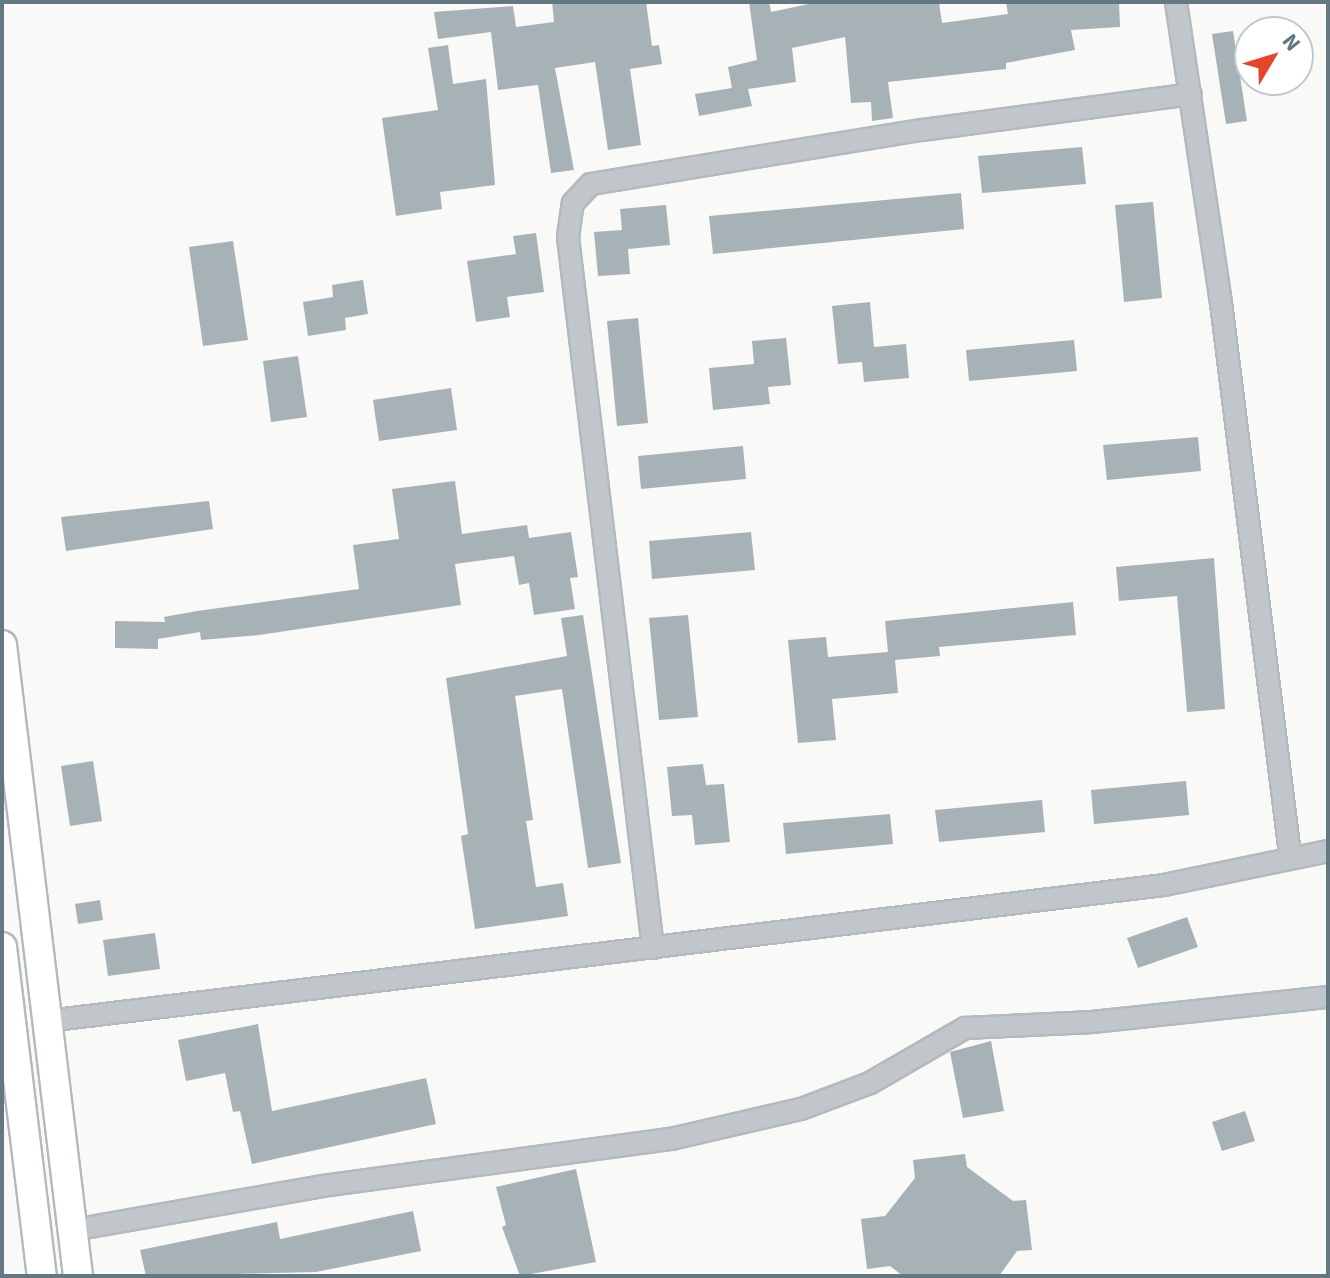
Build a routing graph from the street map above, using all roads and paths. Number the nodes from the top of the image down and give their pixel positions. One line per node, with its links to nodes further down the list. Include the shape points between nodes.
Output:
1 (1176, 2): 2 (street)
2 (1191, 94): 7 (street); 9 (street, via 922,130 591,184 573,203 570,253)
3 (2, 645): 4 (main road)
4 (5, 682): 5 (main road)
5 (8, 730): 11 (main road)
6 (1328, 851): 7 (street)
7 (1290, 855): 9 (street, via 1164,885)
8 (2, 947): 12 (main road)
9 (653, 948): 11 (street)
10 (1328, 997): 13 (street, via 1093,1022 965,1028 870,1083 829,1099 671,1139 322,1186)
11 (47, 1021): 13 (main road)
12 (7, 1025): 14 (main road)
13 (73, 1230): 15 (main road)
14 (42, 1276)
15 (78, 1276)

